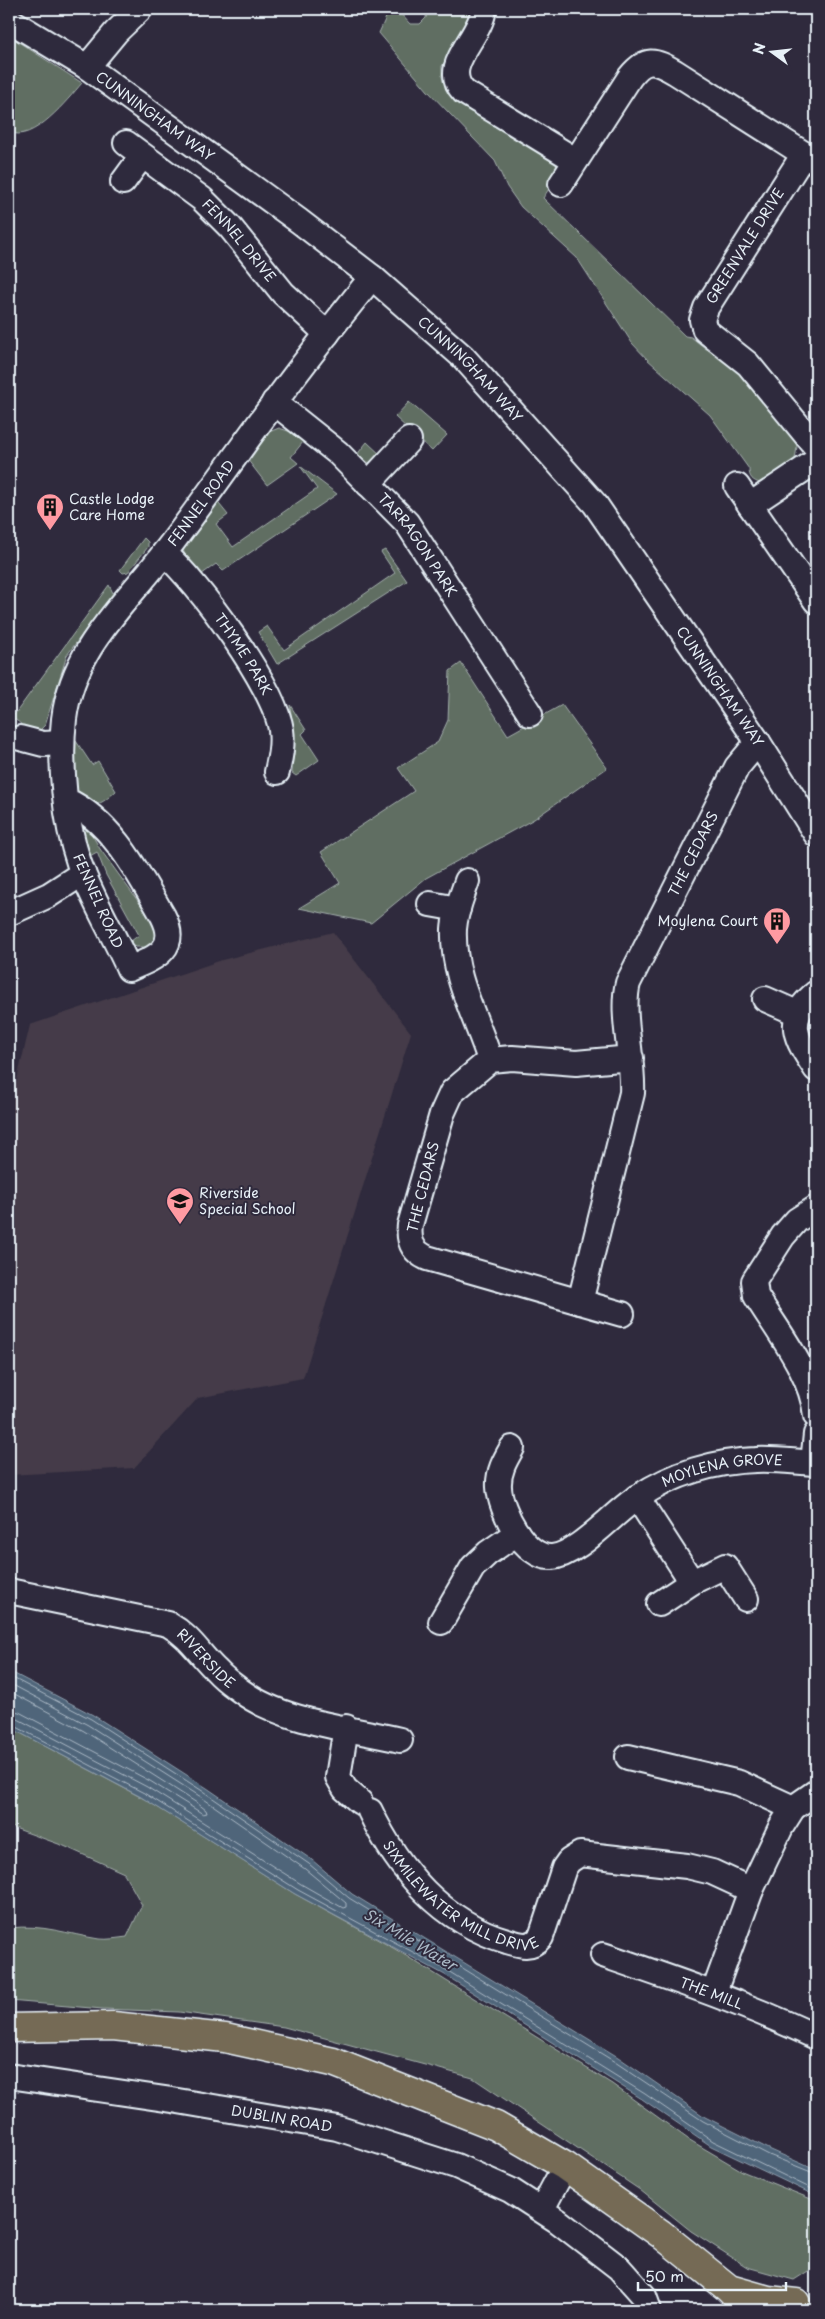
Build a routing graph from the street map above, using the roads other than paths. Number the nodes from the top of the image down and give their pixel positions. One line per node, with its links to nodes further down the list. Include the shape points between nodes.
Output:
1 (140, 9): 4 (street)
2 (484, 9): 6 (street, via 478,28 457,65 454,77 457,85)
3 (9, 20): 4 (street, CUNNINGHAM WAY)
4 (87, 68): 9 (street, CUNNINGHAM WAY)
5 (810, 158): 6 (street, GREENVALE DRIVE, via 675,72 659,63 648,62 630,77); 13 (street, GREENVALE DRIVE, via 706,308 702,324 708,333 758,374)
6 (575, 160): 8 (street, GREENVALE DRIVE)
7 (123, 182): 10 (street, FENNEL DRIVE, via 134,149 202,200 230,227 283,293)
8 (561, 184)
9 (372, 277): 10 (street, FENNEL ROAD); 20 (street, CUNNINGHAM WAY, via 463,357 595,504)
10 (327, 334): 11 (street, FENNEL ROAD)
11 (274, 402): 15 (street, TARRAGON PARK, via 338,453); 16 (street, FENNEL ROAD)
12 (409, 440): 15 (street)
13 (816, 446)
14 (816, 461): 17 (street, via 744,496)
15 (368, 484): 18 (street, TARRAGON PARK, via 407,523)
16 (164, 553): 21 (street, FENNEL ROAD, via 109,619 80,661 67,700); 22 (street, THYME PARK, via 192,581 253,668 270,699 281,731)
17 (816, 601)
18 (530, 714)
19 (20, 738): 21 (street, via 43,744)
20 (758, 742): 24 (street, CUNNINGHAM WAY); 33 (street, THE CEDARS, via 737,767 632,974 626,992)
21 (62, 743): 23 (street, FENNEL ROAD)
22 (277, 772)
23 (66, 800): 25 (street, FENNEL ROAD, via 74,848); 25 (street, FENNEL ROAD, via 104,826 145,885 168,926 167,946 152,959 129,969)
24 (816, 834)
25 (83, 873): 29 (street, via 49,895)
26 (466, 881): 28 (street)
27 (430, 904): 28 (street)
28 (458, 910): 34 (street, via 454,929 456,966 466,1002)
29 (9, 913)
30 (816, 992): 32 (street)
31 (765, 999): 32 (street)
32 (797, 1013): 35 (street, via 798,1037)
33 (631, 1058): 34 (street, via 576,1063 512,1058); 37 (street, THE CEDARS, via 633,1085 629,1110)
34 (490, 1060): 37 (street, THE CEDARS, via 449,1096 410,1225 410,1242 427,1258)
35 (816, 1069)
36 (816, 1208): 39 (street, via 786,1232 757,1276 754,1286 756,1296)
37 (580, 1302): 38 (street, THE CEDARS)
38 (622, 1314)
39 (809, 1363): 40 (street, via 809,1384)
40 (816, 1416)
41 (816, 1434): 43 (street, MOYLENA GROVE)
42 (512, 1448): 45 (street, MOYLENA GROVE, via 501,1470 499,1487)
43 (815, 1463): 44 (street, MOYLENA GROVE, via 756,1460 711,1466 680,1475)
44 (637, 1497): 45 (street, MOYLENA GROVE, via 586,1539 557,1556 545,1557 535,1553); 46 (street)
45 (517, 1533): 50 (street, via 473,1567)
46 (692, 1582): 48 (street, via 725,1566); 49 (street)
47 (9, 1591): 51 (street, RIVERSIDE, via 168,1624 189,1638 218,1673 265,1706)
48 (746, 1599)
49 (659, 1604)
50 (441, 1622)
51 (346, 1727): 52 (street, RIVERSIDE); 56 (street, SIXMILEWATER MILL DRIVE, via 338,1777 345,1789 365,1807 387,1845 431,1899 485,1933 523,1946 533,1944 541,1937 564,1868 580,1854 687,1866 712,1872)
52 (400, 1740)
53 (628, 1757): 55 (street, via 739,1784)
54 (816, 1792): 55 (street)
55 (793, 1808): 56 (street)
56 (751, 1890): 58 (street)
57 (603, 1955): 58 (street, THE MILL)
58 (714, 1992): 60 (street, THE MILL)
59 (9, 2028): 62 (highway, via 113,2026 225,2038 333,2062 496,2126)
60 (816, 2037)
61 (9, 2076): 63 (street, DUBLIN ROAD, via 336,2128 456,2166 510,2190)
62 (565, 2166): 63 (street); 64 (highway, via 661,2234)
63 (542, 2209): 66 (street, DUBLIN ROAD, via 619,2268 644,2296)
64 (728, 2288): 65 (highway, via 768,2300); 67 (highway)
65 (806, 2303)
66 (649, 2310)
67 (750, 2310)

